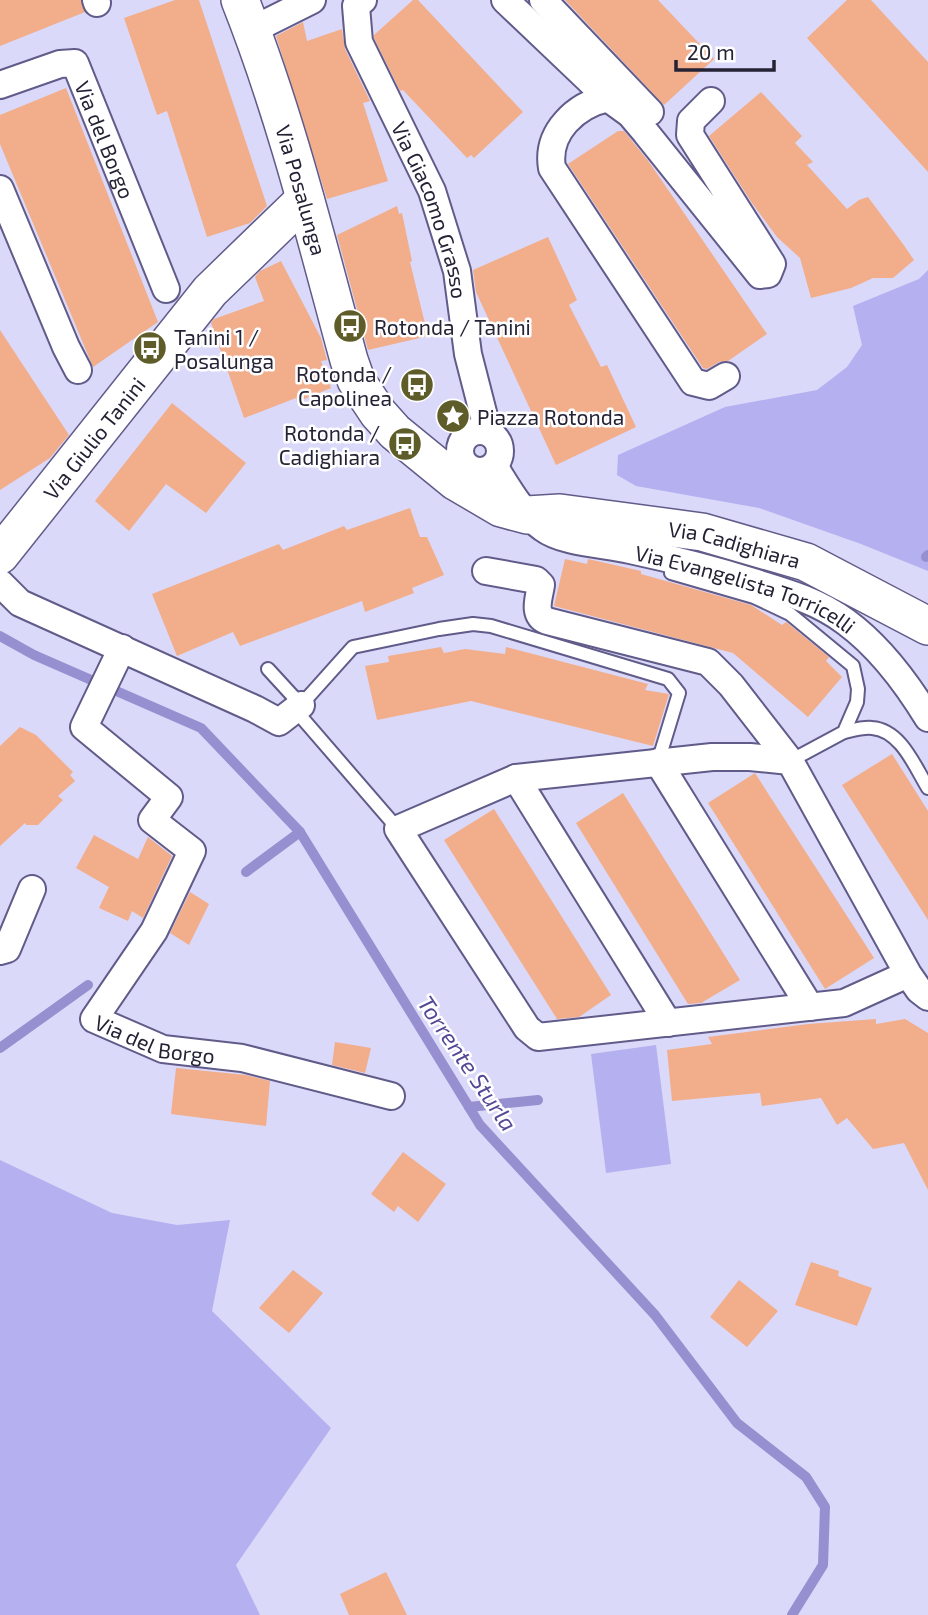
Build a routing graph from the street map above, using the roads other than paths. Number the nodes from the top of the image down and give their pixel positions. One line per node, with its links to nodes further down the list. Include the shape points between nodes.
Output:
1 (312, 0): 5 (street)
2 (363, 0): 16 (street, Via Giacomo Grasso, via 356,6 359,42 432,191 457,271 468,354)
3 (505, 0): 7 (street)
4 (543, 0): 11 (street, via 657,120 709,189)
5 (246, 15): 10 (street, Via Posalunga)
6 (0, 85): 12 (street, Via del Borgo, via 75,63)
7 (608, 98): 11 (street, via 630,114); 14 (street, via 574,113 552,142 552,168 693,382 709,386)
8 (710, 101): 11 (street, via 691,121 690,135 772,264 768,274 760,275)
9 (0, 189): 13 (street)
10 (305, 199): 15 (street, Via Posalunga, via 356,380); 21 (street, Via Giulio Tanini, via 210,291)
11 (708, 208)
12 (166, 289)
13 (78, 370)
14 (726, 376)
15 (394, 432): 17 (street, via 435,447); 19 (street, via 486,501)
16 (488, 432): 17 (street, via 470,433); 18 (street, via 501,447)
17 (460, 450): 18 (street, via 469,468 482,471)
18 (494, 466): 19 (street)
19 (527, 515): 24 (street, Via Cadighiara, via 561,513 702,532 806,562); 27 (street, Via Evangelista Torricelli, via 544,530 565,539 694,563 804,597 853,628)
20 (595, 554): 30 (lane, via 696,579 790,614 853,666 857,702)
21 (0, 555)
22 (486, 571): 31 (street, via 536,580 541,585 537,613 541,618 708,662)
23 (0, 583): 25 (street, via 20,603)
24 (928, 626)
25 (122, 648): 28 (street, via 279,722); 42 (street, Via del Borgo, via 84,727 169,797 152,820 192,851 154,931 94,1019 163,1049 242,1058)
26 (268, 669): 28 (lane)
27 (920, 693): 29 (street, Via Evangelista Torricelli)
28 (302, 705): 32 (lane, via 353,647 439,629 491,626 668,679 679,693); 35 (lane, via 303,719)
29 (928, 718)
30 (845, 732): 31 (lane); 34 (lane, via 873,727 891,734)
31 (790, 761): 32 (street, via 712,757); 38 (street)
32 (658, 762): 33 (street); 40 (street)
33 (516, 778): 35 (street); 41 (street)
34 (928, 788)
35 (398, 829): 41 (street, via 532,1033 538,1037)
36 (32, 889): 37 (street, via 7,949)
37 (0, 951)
38 (908, 974): 39 (street); 40 (street, via 844,1003)
39 (928, 997)
40 (810, 1007): 41 (street)
41 (668, 1023)
42 (391, 1096)

